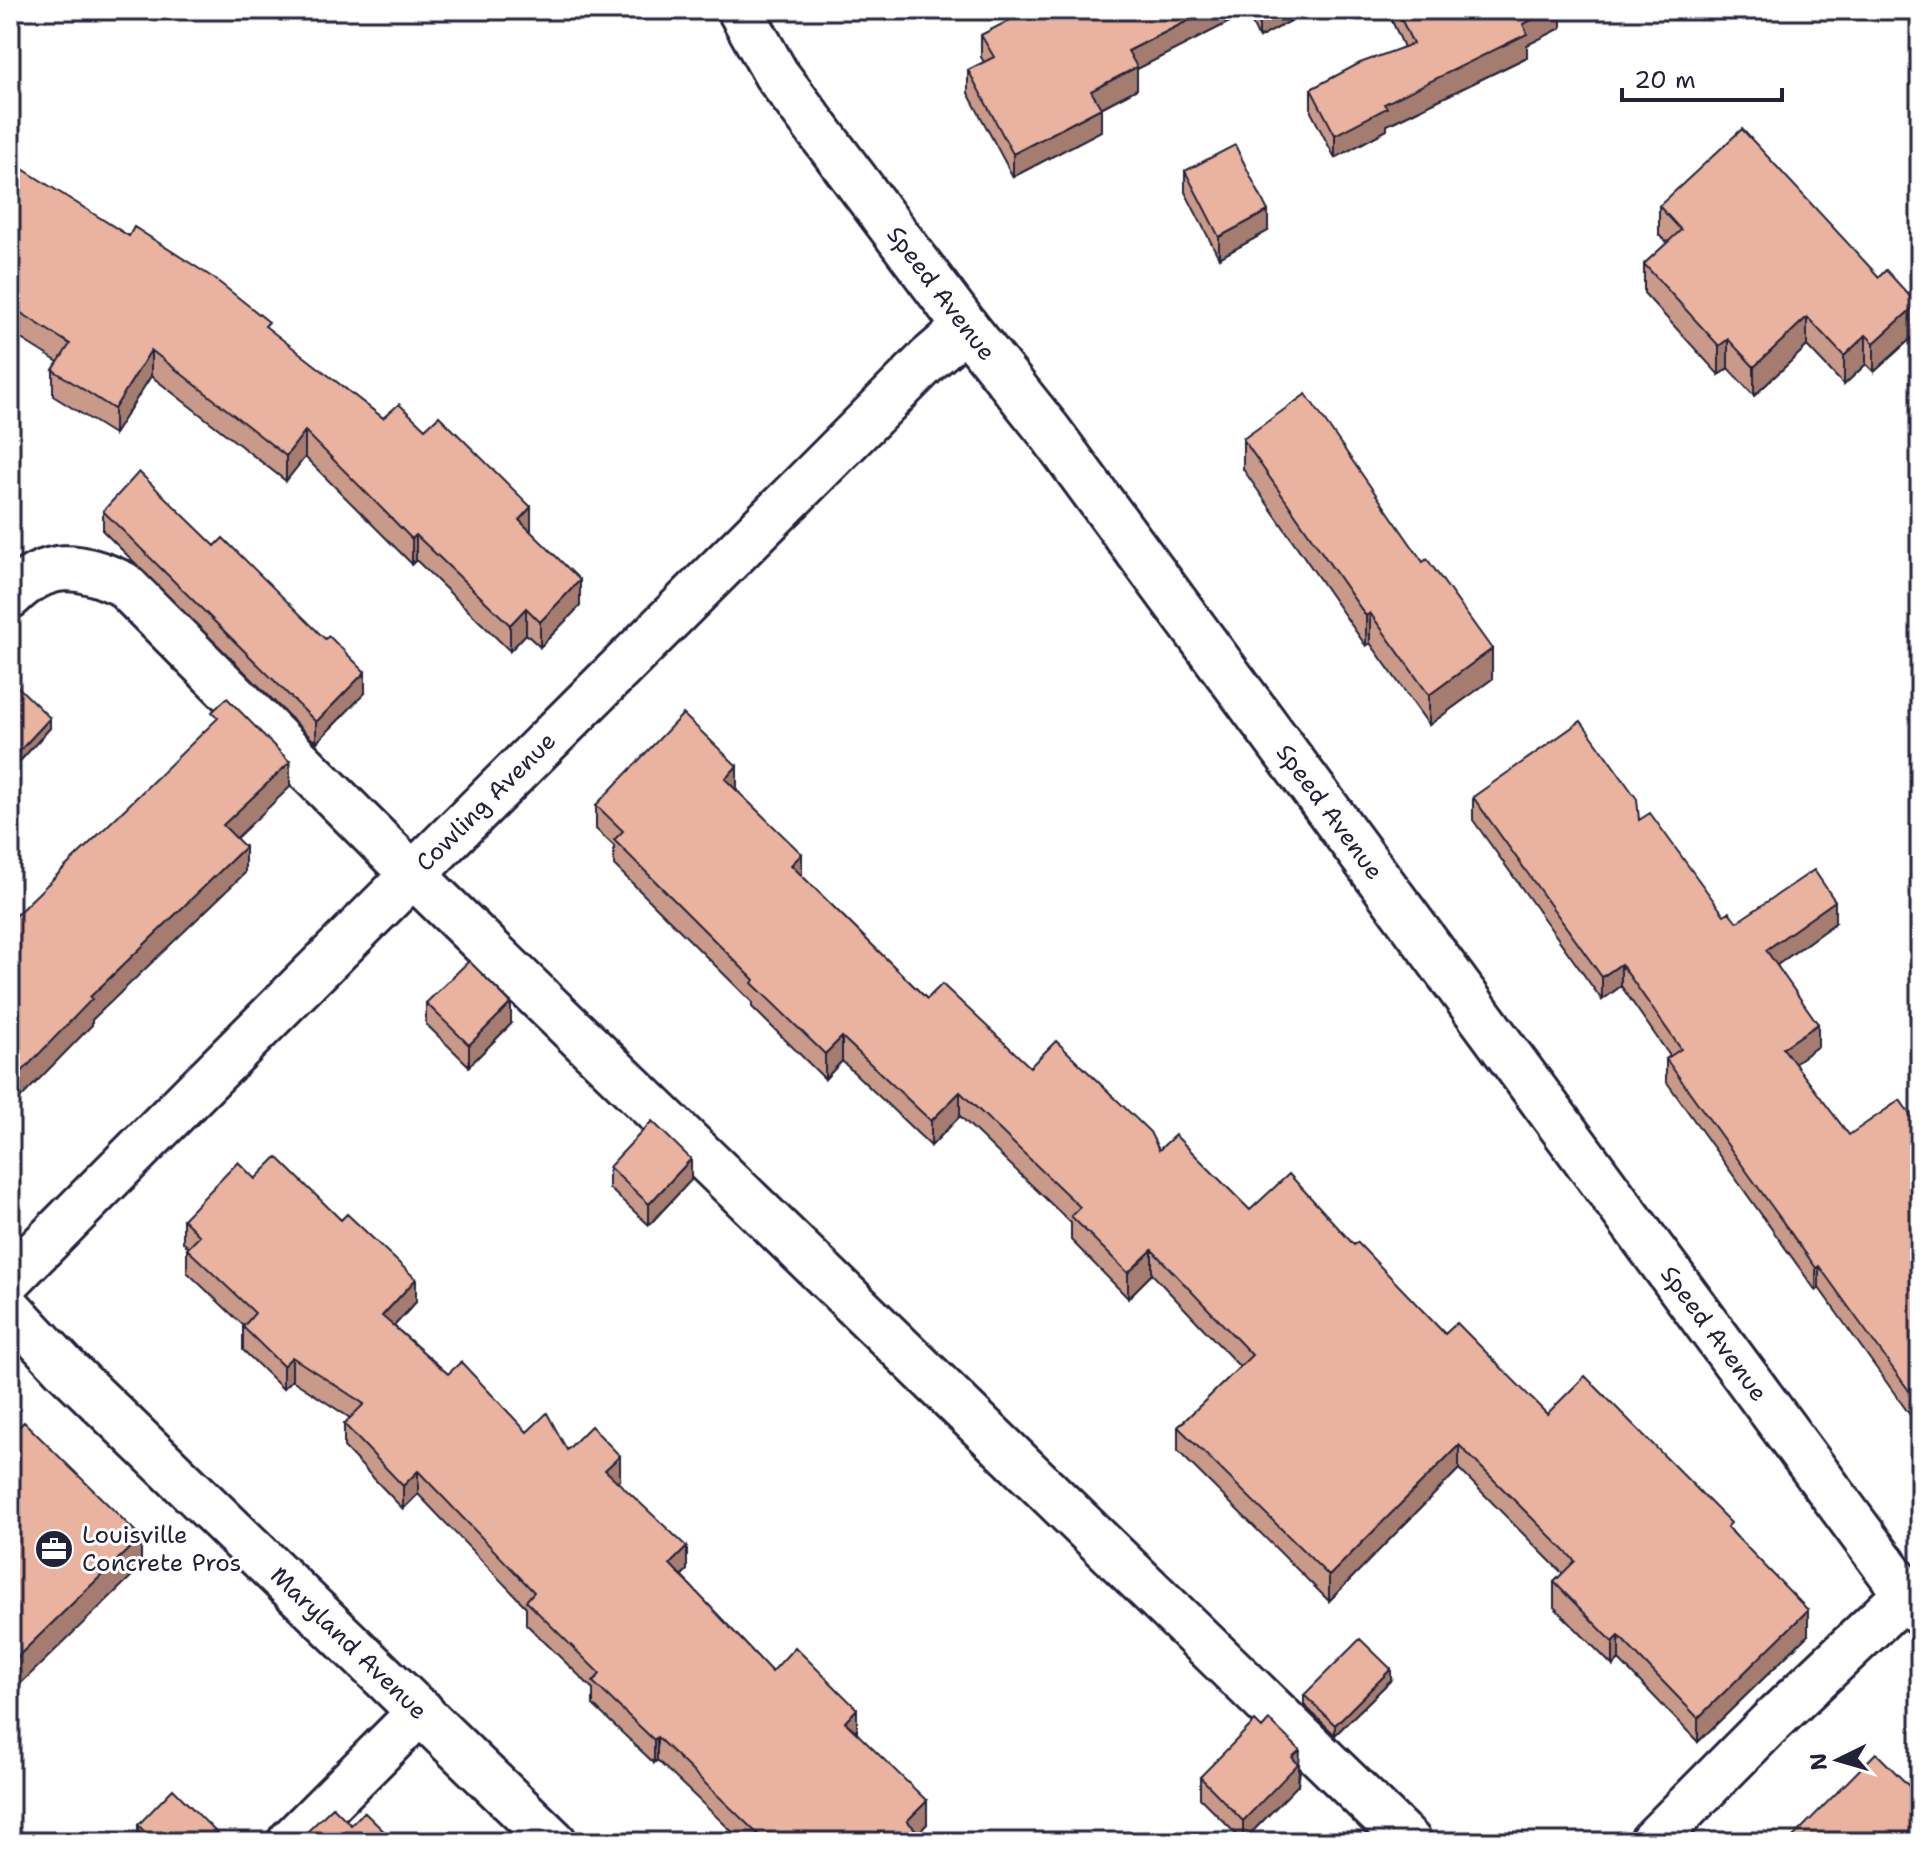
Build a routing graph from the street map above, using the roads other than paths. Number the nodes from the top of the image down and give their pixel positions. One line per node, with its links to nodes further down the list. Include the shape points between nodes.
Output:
1 (740, 10): 2 (street, Speed Avenue, via 776,74)
2 (966, 327): 4 (street, Cowling Avenue); 7 (street, Speed Avenue, via 1049,431)
3 (10, 596): 4 (street, via 29,577 54,568 94,570 123,584)
4 (412, 874): 5 (street, Cowling Avenue); 11 (street)
5 (10, 1279)
6 (10, 1309): 8 (street, Maryland Avenue)
7 (1913, 1603): 12 (street, via 1768,1725)
8 (421, 1711): 9 (street); 10 (street, Maryland Avenue)
9 (290, 1842)
10 (554, 1842)
11 (1409, 1842)
12 (1652, 1842)

